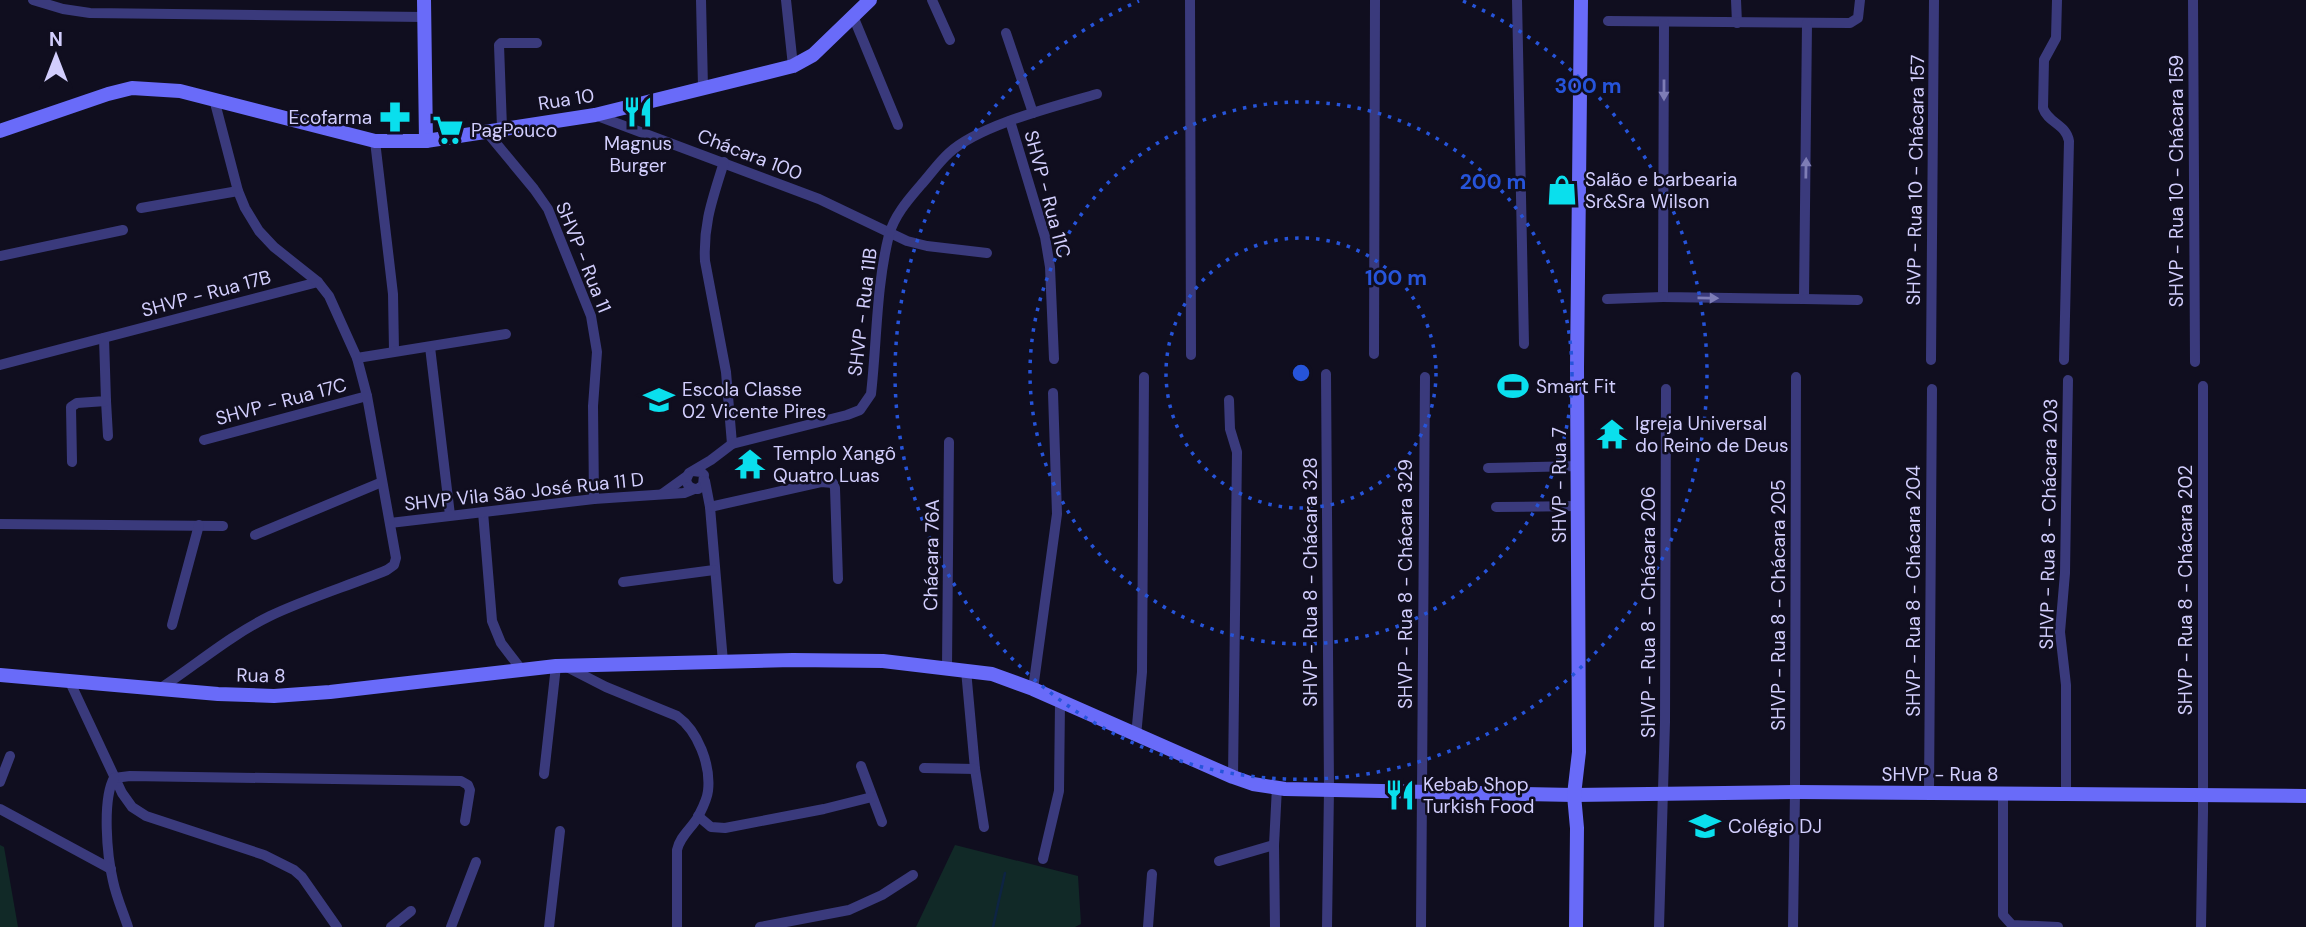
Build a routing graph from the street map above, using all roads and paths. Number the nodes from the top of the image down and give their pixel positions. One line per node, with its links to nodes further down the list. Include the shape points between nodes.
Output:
1 (33, 0): 17 (street, via 90,13)
2 (424, 0): 17 (street)
3 (701, 0): 26 (street)
4 (786, 0): 25 (street)
5 (870, 0): 16 (street, Rua 10)
6 (932, 0): 23 (street)
7 (1190, 0): 56 (street)
8 (1375, 0): 55 (street)
9 (1517, 0): 52 (street)
10 (1581, 0): 81 (street, SHVP - Rua 7)
11 (1736, 0): 20 (street)
12 (1860, 0): 21 (street, via 1856,21)
13 (1934, 0): 59 (street, SHVP - Rua 10 - Chácara 157)
14 (2057, 0): 60 (street, via 2056,38 2044,60 2043,108 2068,133 2069,141)
15 (2193, 0): 61 (street, SHVP - Rua 10 - Chácara 159)
16 (853, 16): 25 (street, Rua 10, via 813,55); 32 (street)
17 (424, 17): 37 (street)
18 (1608, 21): 19 (street)
19 (1664, 22): 20 (street); 46 (street, one-way to 46)
20 (1737, 23): 21 (street)
21 (1807, 23): 48 (street, one-way to 21)
22 (1006, 33): 29 (street)
23 (950, 40)
24 (537, 43): 33 (street, via 499,45)
25 (793, 66): 26 (street, Rua 10)
26 (702, 87): 30 (street, Rua 10)
27 (1097, 94): 29 (street, SHVP - Rua 11B)
28 (214, 99): 34 (street, Rua 10, via 132,88); 36 (street, Rua 10); 39 (street)
29 (1033, 113): 31 (street, SHVP - Rua 11B)
30 (595, 115): 33 (street, Rua 10); 38 (street, Chácara 100)
31 (1010, 121): 42 (street, SHVP - Rua 11B, via 949,153 895,219); 58 (street, SHVP - Rua 11C, via 1045,237)
32 (898, 125)
33 (502, 128): 35 (street, Rua 10)
34 (0, 131)
35 (486, 131): 37 (street, Rua 10); 87 (street, SHVP - Rua 11, via 548,209 591,316 597,352)
36 (375, 141): 37 (street, Rua 10); 54 (street, via 393,294)
37 (426, 141)
38 (724, 162): 42 (street, Chácara 100); 78 (street, via 704,243 726,372)
39 (238, 191): 40 (street); 45 (street, via 259,231)
40 (141, 208)
41 (122, 230): 44 (street)
42 (890, 233): 43 (street, Chácara 100, via 927,246); 78 (street, SHVP - Rua 11B, via 871,394 866,404 847,415)
43 (987, 253)
44 (0, 256)
45 (318, 282): 51 (street, SHVP - Rua 17B); 57 (street)
46 (1663, 297): 47 (street); 48 (street, one-way to 48)
47 (1606, 299)
48 (1804, 299): 49 (street)
49 (1858, 300)
50 (506, 334): 53 (street)
51 (104, 338): 62 (street, SHVP - Rua 17B); 74 (street)
52 (1524, 344)
53 (430, 347): 54 (street); 92 (street)
54 (394, 351): 57 (street)
55 (1374, 354)
56 (1191, 355)
57 (357, 358): 72 (street)
58 (1054, 359)
59 (1931, 360)
60 (2064, 360)
61 (2195, 362)
62 (0, 365)
63 (1326, 374): 122 (street, SHVP - Rua 8 - Chácara 328)
64 (1144, 377): 112 (street, via 1142,672)
65 (1424, 377): 123 (street, SHVP - Rua 8 - Chácara 329)
66 (1797, 377): 124 (street, SHVP - Rua 8 - Chácara 205)
67 (2068, 380): 128 (street, SHVP - Rua 8 - Chácara 203, via 2066,573 2060,632 2066,685)
68 (2203, 386): 130 (street, SHVP - Rua 8 - Chácara 202)
69 (1932, 388): 126 (street, SHVP - Rua 8 - Chácara 204)
70 (1666, 389): 125 (street, SHVP - Rua 8 - Chácara 206)
71 (1053, 393): 110 (street, via 1057,514)
72 (367, 396): 76 (street, SHVP - Rua 17C); 84 (street)
73 (1229, 400): 118 (street, via 1237,452)
74 (106, 401): 75 (street); 80 (street, via 71,407)
75 (108, 436)
76 (204, 440)
77 (949, 442): 104 (street, Chácara 76A)
78 (732, 444): 79 (street, SHVP - Rua 11B)
79 (711, 460): 83 (street, SHVP - Rua 11B); 85 (street)
80 (72, 462)
81 (1578, 466): 82 (street); 89 (street, SHVP - Rua 7)
82 (1488, 468)
83 (690, 474): 85 (street, via 701,472); 85 (street, via 687,485); 86 (street, SHVP - Rua 11B)
84 (382, 482): 93 (street); 97 (street)
85 (700, 485): 86 (street, SHVP Vila São José Rua 11 D, via 684,493); 88 (street)
86 (661, 494): 87 (street, SHVP Vila São José Rua 11 D)
87 (594, 499): 91 (street, SHVP Vila São José Rua 11 D)
88 (709, 504): 98 (street); 99 (street, via 831,482 835,488)
89 (1578, 506): 90 (street); 129 (street, SHVP - Rua 7, via 1579,752)
90 (1496, 507)
91 (483, 512): 92 (street, SHVP Vila São José Rua 11 D); 105 (street, via 492,621 501,643)
92 (450, 515): 93 (street, SHVP Vila São José Rua 11 D)
93 (390, 523): 109 (street, via 396,558 390,569 268,617)
94 (0, 524): 95 (street)
95 (199, 525): 96 (street); 101 (street)
96 (223, 526)
97 (255, 535)
98 (714, 570): 100 (street); 102 (street)
99 (838, 579)
100 (623, 582)
101 (172, 625)
102 (723, 662): 103 (street, Rua 8); 104 (street, Rua 8, via 883,661)
103 (560, 666): 105 (street, Rua 8); 117 (street); 134 (street, via 685,722 708,775 707,798)
104 (947, 668): 106 (street, Rua 8)
105 (521, 669): 109 (street, Rua 8, via 300,695)
106 (966, 670): 110 (street, Rua 8); 116 (street)
107 (0, 675): 108 (street, Rua 8)
108 (69, 680): 109 (street, Rua 8); 119 (street)
109 (160, 688)
110 (1033, 689): 111 (street, Rua 8)
111 (1060, 703): 112 (street, SHVP - Rua 8); 140 (street, via 1059,791)
112 (1136, 736): 118 (street, SHVP - Rua 8)
113 (10, 756): 120 (street)
114 (861, 766): 132 (street)
115 (924, 768): 116 (street)
116 (975, 769): 137 (street)
117 (544, 774)
118 (1233, 777): 121 (street, SHVP - Rua 8)
119 (114, 778): 135 (street, via 461,781 470,790); 143 (street, via 108,813); 147 (street, via 138,812 264,855 298,873)
120 (0, 782)
121 (1277, 788): 122 (street, SHVP - Rua 8); 139 (street)
122 (1329, 789): 123 (street, SHVP - Rua 8); 156 (street, SHVP - Rua 8 - Chácara 328)
123 (1421, 791): 129 (street, SHVP - Rua 8); 157 (street, SHVP - Rua 8 - Chácara 329)
124 (1795, 792): 125 (street, SHVP - Rua 8); 126 (street, SHVP - Rua 8); 160 (street, SHVP - Rua 8 - Chácara 205)
125 (1663, 793): 129 (street, SHVP - Rua 8); 159 (street, SHVP - Rua 8 - Chácara 206)
126 (1929, 793): 127 (street, SHVP - Rua 8)
127 (2003, 793): 128 (street, SHVP - Rua 8); 161 (street, via 2004,918 2012,925)
128 (2066, 793): 130 (street, SHVP - Rua 8)
129 (1574, 795): 158 (street, SHVP - Rua 7)
130 (2202, 795): 131 (street, SHVP - Rua 8); 162 (street, SHVP - Rua 8 - Chácara 202)
131 (2306, 796)
132 (872, 797): 134 (street, via 725,828 710,827); 136 (street)
133 (0, 809): 143 (street)
134 (698, 816): 152 (street, via 677,849)
135 (465, 821)
136 (882, 822)
137 (984, 827)
138 (559, 831): 151 (street)
139 (1274, 845): 141 (street); 155 (street)
140 (1043, 859)
141 (1220, 861)
142 (476, 862): 150 (street)
143 (111, 869): 148 (street)
144 (1152, 874): 154 (street)
145 (913, 875): 153 (street, via 849,909)
146 (411, 911): 149 (street)
147 (334, 926)
148 (128, 927)
149 (391, 927)
150 (451, 927)
151 (549, 927)
152 (677, 927)
153 (760, 927)
154 (1148, 927)
155 (1275, 927)
156 (1327, 927)
157 (1421, 927)
158 (1576, 927)
159 (1659, 927)
160 (1793, 927)
161 (2058, 927)
162 (2201, 927)

